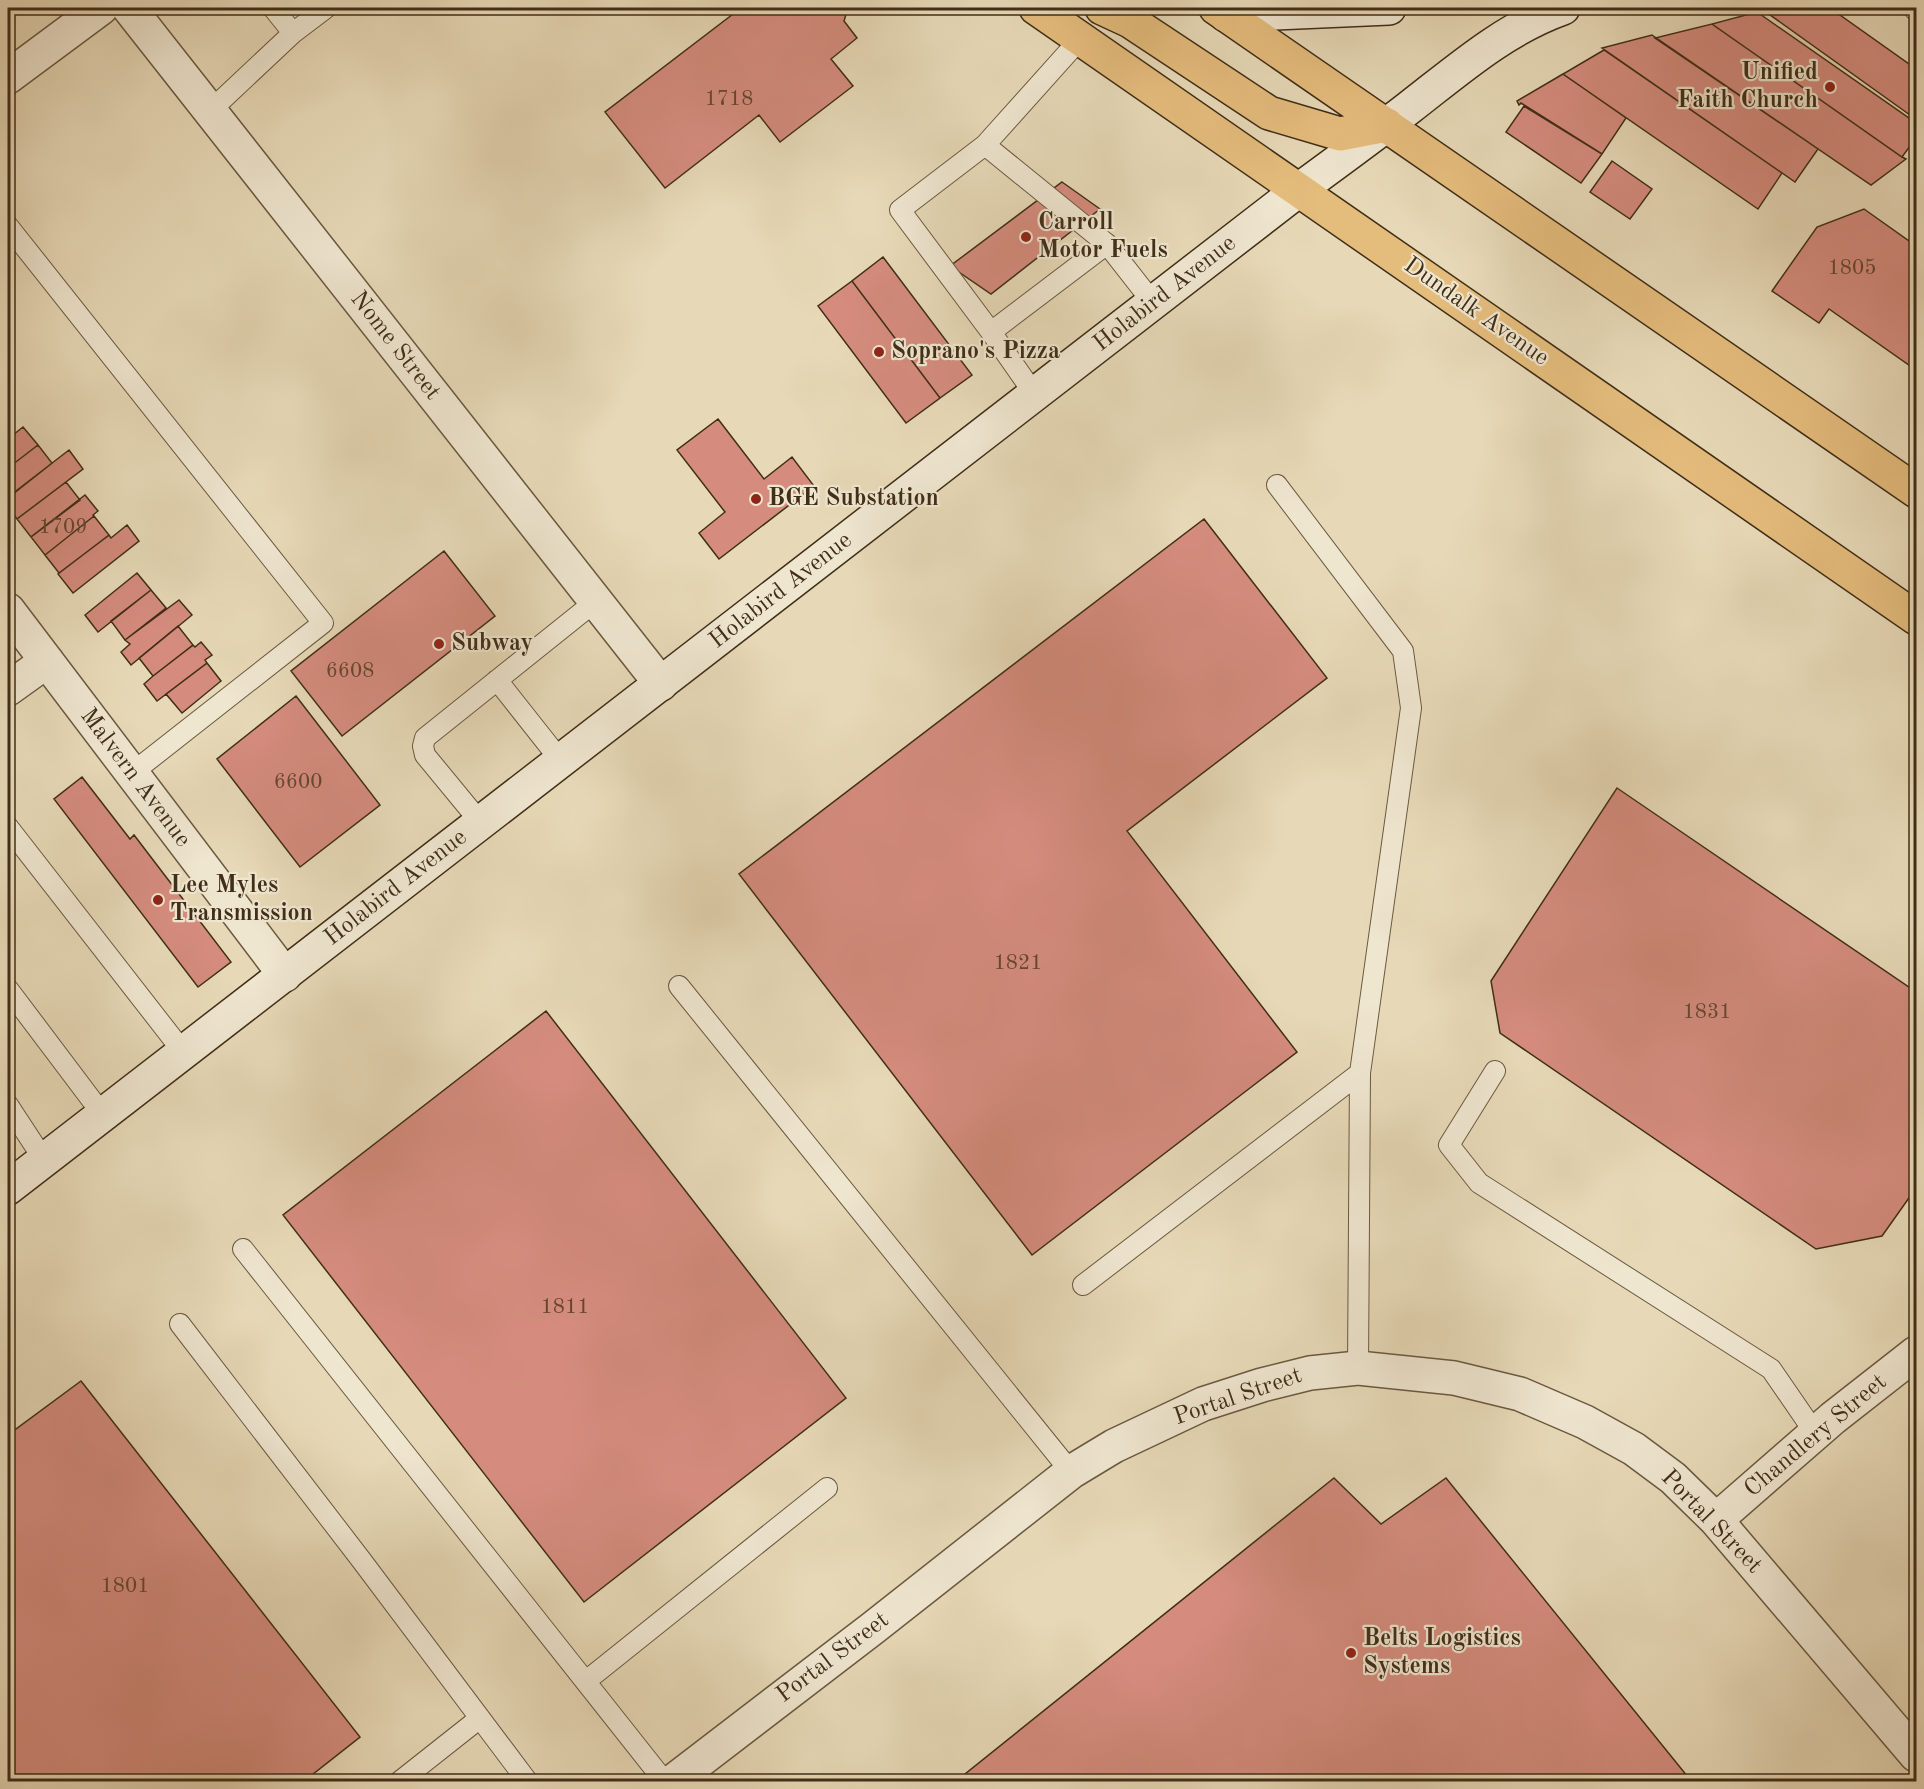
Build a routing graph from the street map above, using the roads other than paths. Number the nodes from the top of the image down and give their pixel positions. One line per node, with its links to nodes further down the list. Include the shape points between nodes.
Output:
1 (101, 8): 13 (street)
2 (129, 8): 14 (street, Nome Street)
3 (273, 8): 11 (lane)
4 (326, 8): 11 (lane)
5 (1036, 8): 12 (main road, Dundalk Avenue)
6 (1102, 8): 15 (main road, via 1130,21 1269,113 1340,134)
7 (1378, 8): 8 (street); 10 (street)
8 (1389, 8)
9 (1563, 8): 15 (street, Holabird Avenue, via 1496,40)
10 (1221, 11): 15 (main road)
11 (293, 33): 14 (lane)
12 (1081, 38): 16 (lane); 17 (main road, Dundalk Avenue)
13 (8, 77)
14 (210, 111): 25 (street, Nome Street)
15 (1387, 125): 17 (street, Holabird Avenue); 24 (main road)
16 (985, 145): 19 (lane); 21 (lane, via 900,210)
17 (1300, 189): 20 (street, Holabird Avenue); 27 (main road, Dundalk Avenue)
18 (8, 226): 33 (lane, via 323,623)
19 (1107, 244): 20 (lane); 21 (lane)
20 (1154, 304): 22 (street, Holabird Avenue)
21 (991, 332): 22 (lane)
22 (1035, 395): 30 (street, Holabird Avenue)
23 (1277, 484): 41 (lane, via 1403,651 1412,708)
24 (1917, 491)
25 (596, 601): 29 (lane); 30 (street, Nome Street)
26 (8, 610): 28 (street, Malvern Avenue)
27 (1917, 618)
28 (47, 661): 31 (street); 33 (street, Malvern Avenue)
29 (497, 680): 32 (lane); 34 (lane, via 425,738 423,746 425,755)
30 (661, 684): 32 (street, Holabird Avenue)
31 (8, 690)
32 (561, 761): 34 (street, Holabird Avenue)
33 (132, 773): 36 (street, Malvern Avenue)
34 (481, 823): 36 (street, Holabird Avenue)
35 (8, 827): 39 (lane)
36 (285, 975): 39 (street, Holabird Avenue)
37 (678, 986): 52 (lane)
38 (8, 989): 43 (lane)
39 (184, 1053): 43 (street, Holabird Avenue)
40 (1495, 1071): 51 (lane, via 1449,1145 1479,1183 1771,1369)
41 (1360, 1073): 47 (lane); 50 (lane)
42 (8, 1105): 44 (lane)
43 (103, 1115): 44 (street, Holabird Avenue)
44 (44, 1160): 45 (street, Holabird Avenue)
45 (8, 1188)
46 (243, 1249): 55 (lane)
47 (1083, 1285)
48 (180, 1324): 56 (lane)
49 (1917, 1353): 51 (street, Chandlery Street)
50 (1358, 1368): 52 (street, Portal Street, via 1310,1373 1203,1404 1114,1446); 54 (street, Portal Street, via 1454,1378 1520,1394 1634,1449 1673,1478)
51 (1815, 1433): 54 (street, Chandlery Street)
52 (1071, 1472): 61 (street, Portal Street)
53 (827, 1488): 55 (lane)
54 (1716, 1520): 57 (street, Portal Street)
55 (586, 1681): 60 (lane)
56 (480, 1718): 58 (lane); 59 (lane)
57 (1917, 1755)
58 (399, 1782)
59 (528, 1782)
60 (665, 1782)
61 (672, 1782)

